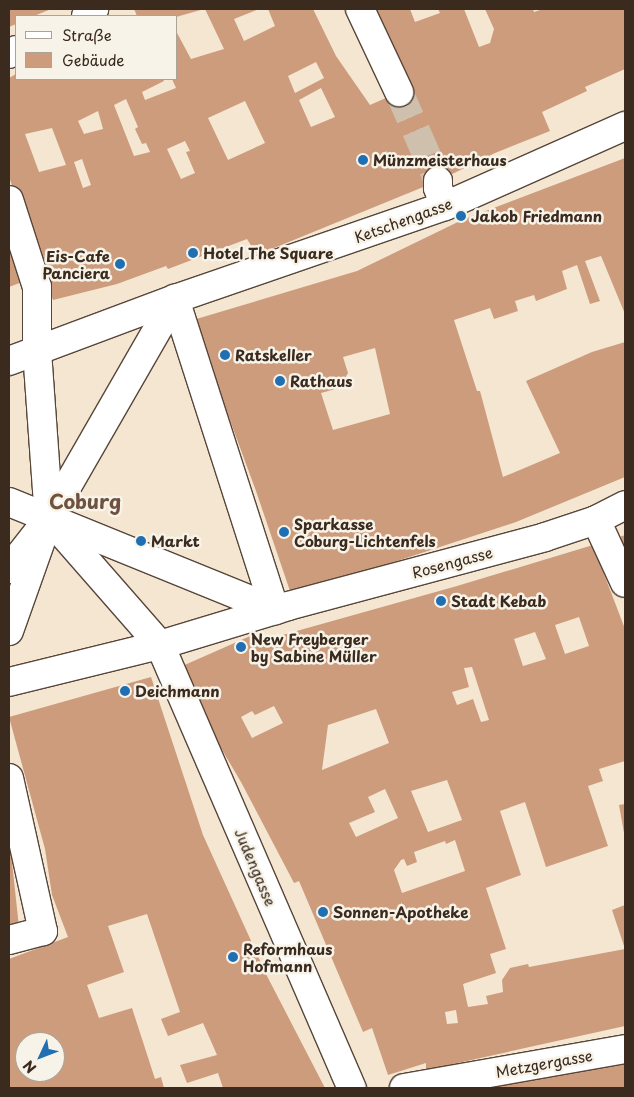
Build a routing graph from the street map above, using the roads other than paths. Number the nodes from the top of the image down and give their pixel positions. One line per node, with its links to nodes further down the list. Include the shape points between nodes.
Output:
1 (360, 9): 2 (street)
2 (399, 92)
3 (625, 126): 5 (street, Ketschengasse, via 442,193)
4 (9, 200): 6 (street, via 37,286)
5 (175, 299): 6 (street); 10 (street); 14 (street)
6 (36, 351): 7 (street); 10 (street)
7 (9, 361)
8 (9, 502): 10 (street)
9 (625, 504): 11 (street, Rosengasse)
10 (49, 518): 12 (street); 14 (street); 15 (street); 16 (street)
11 (596, 520): 13 (street); 14 (street, Rosengasse, via 545,537)
12 (9, 569)
13 (625, 583)
14 (275, 610): 16 (street)
15 (9, 631)
16 (160, 645): 17 (street); 21 (street, Judengasse)
17 (9, 682)
18 (9, 778): 19 (street, via 43,931)
19 (9, 940)
20 (625, 1049): 22 (street, Metzgergasse)
21 (352, 1088)
22 (404, 1088)

